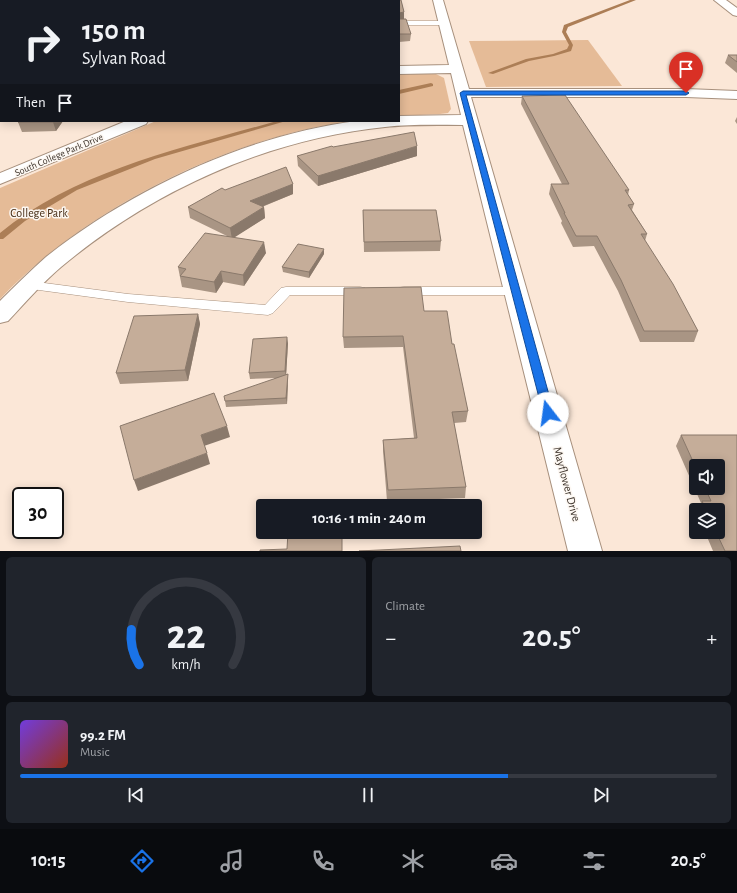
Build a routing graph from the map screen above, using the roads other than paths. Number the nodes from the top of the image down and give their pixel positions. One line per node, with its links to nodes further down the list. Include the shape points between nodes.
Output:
1 (438, 0): 5 (street, Mayflower Drive)
2 (719, 0): 3 (street)
3 (737, 13)
4 (400, 23): 5 (lane)
5 (444, 23): 6 (street, Mayflower Drive)
6 (456, 69): 7 (street); 8 (street, Mayflower Drive)
7 (400, 70)
8 (463, 93): 9 (street); 10 (street, Mayflower Drive)
9 (737, 95)
10 (471, 120): 11 (street); 18 (street, Mayflower Drive)
11 (400, 121)
12 (138, 122): 14 (street, South College Park Drive)
13 (384, 122): 15 (street, via 284,142 213,166 164,189 123,213 59,258)
14 (0, 179)
15 (29, 285): 16 (lane, via 128,298 268,310 286,291); 19 (street)
16 (372, 291)
17 (388, 291): 18 (lane)
18 (516, 291): 20 (street, Mayflower Drive)
19 (0, 314)
20 (585, 551)

